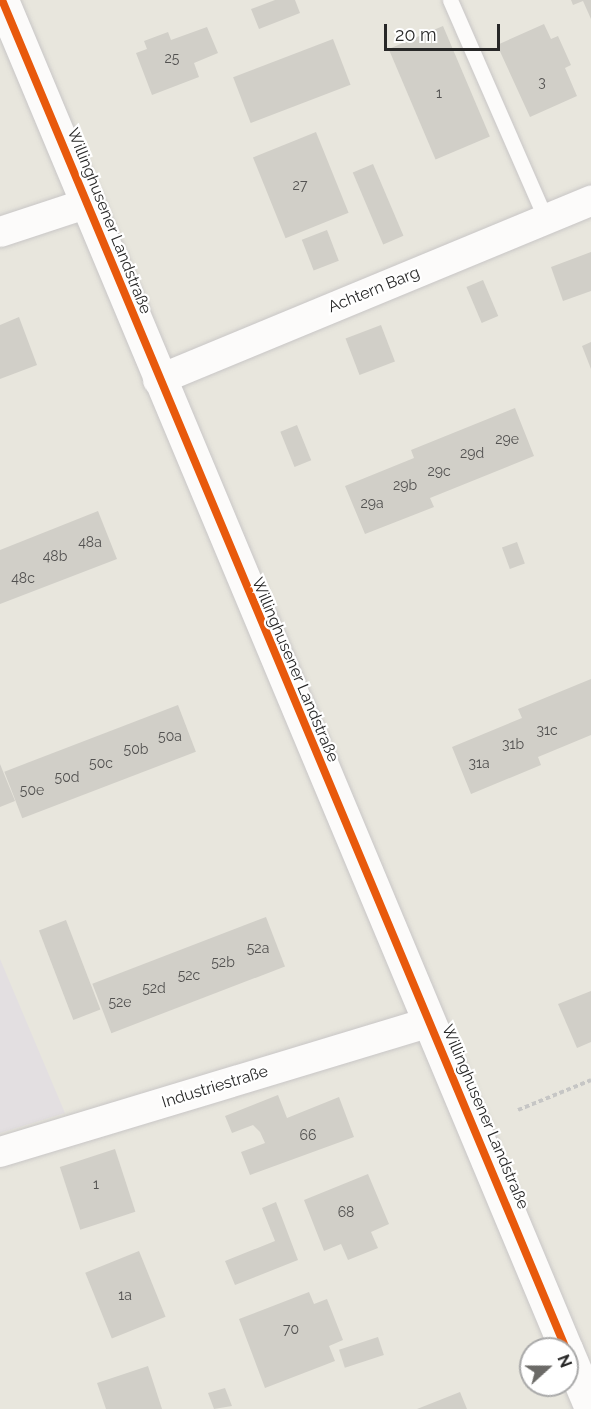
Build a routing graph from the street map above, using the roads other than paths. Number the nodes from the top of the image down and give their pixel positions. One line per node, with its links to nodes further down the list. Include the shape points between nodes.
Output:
1 (2, 0): 4 (street, Willinghusener Landstraße)
2 (450, 0): 5 (lane)
3 (591, 201): 5 (street, Achtern Barg)
4 (88, 203): 6 (street); 7 (street, Willinghusener Landstraße)
5 (546, 220): 7 (street, Achtern Barg)
6 (0, 232)
7 (158, 380): 8 (street, Willinghusener Landstraße)
8 (430, 1022): 9 (street, Industriestraße); 10 (street, Willinghusener Landstraße)
9 (0, 1152)
10 (562, 1337)
11 (579, 1379): 12 (street, Willinghusener Landstraße)
12 (591, 1408)

